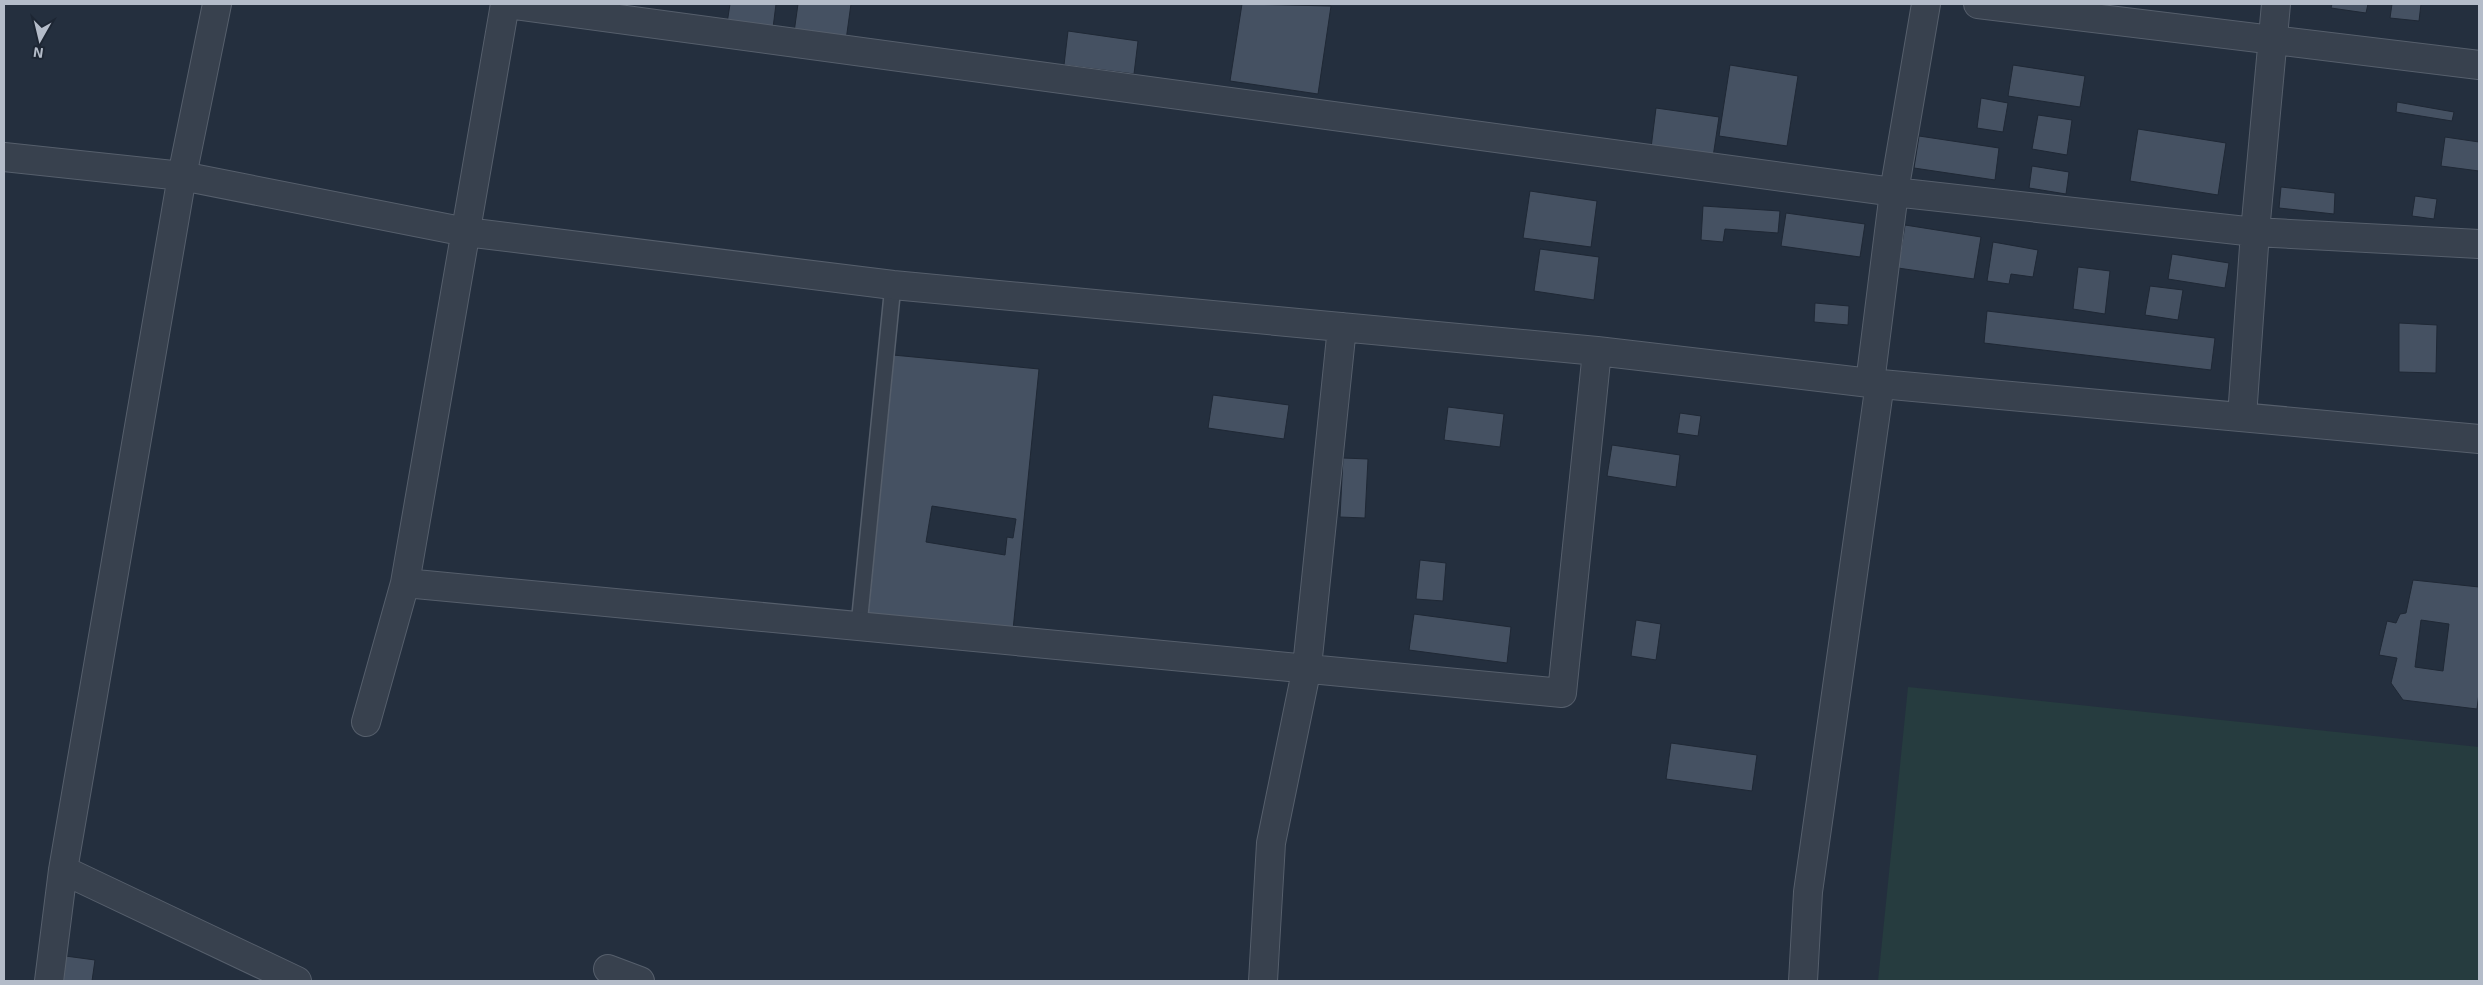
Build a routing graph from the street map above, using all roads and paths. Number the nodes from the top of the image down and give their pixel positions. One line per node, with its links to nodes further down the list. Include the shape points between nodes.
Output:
1 (217, 4): 10 (street)
2 (506, 4): 11 (street); 12 (street)
3 (1926, 4): 11 (street)
4 (1978, 4): 6 (street)
5 (2276, 4): 7 (street)
6 (2018, 6): 7 (street)
7 (2273, 40): 8 (street); 13 (street)
8 (2479, 65)
9 (4, 157): 10 (street)
10 (182, 176): 12 (street); 25 (street)
11 (1894, 192): 13 (street); 18 (street)
12 (466, 232): 15 (street); 21 (street)
13 (2255, 232): 14 (street); 19 (street)
14 (2479, 244)
15 (893, 285): 16 (street); 22 (lane)
16 (1342, 326): 17 (street); 23 (street)
17 (1597, 351): 18 (street); 23 (street, via 1562,693)
18 (1875, 383): 19 (street); 31 (street, via 1808,892)
19 (2242, 416): 20 (street)
20 (2479, 439)
21 (405, 582): 22 (street); 24 (street)
22 (859, 625): 23 (street)
23 (1306, 668): 30 (street, via 1271,844)
24 (366, 722)
25 (63, 870): 27 (street); 28 (street)
26 (608, 969): 29 (street)
27 (49, 981)
28 (297, 981)
29 (640, 981)
30 (1263, 981)
31 (1803, 981)

